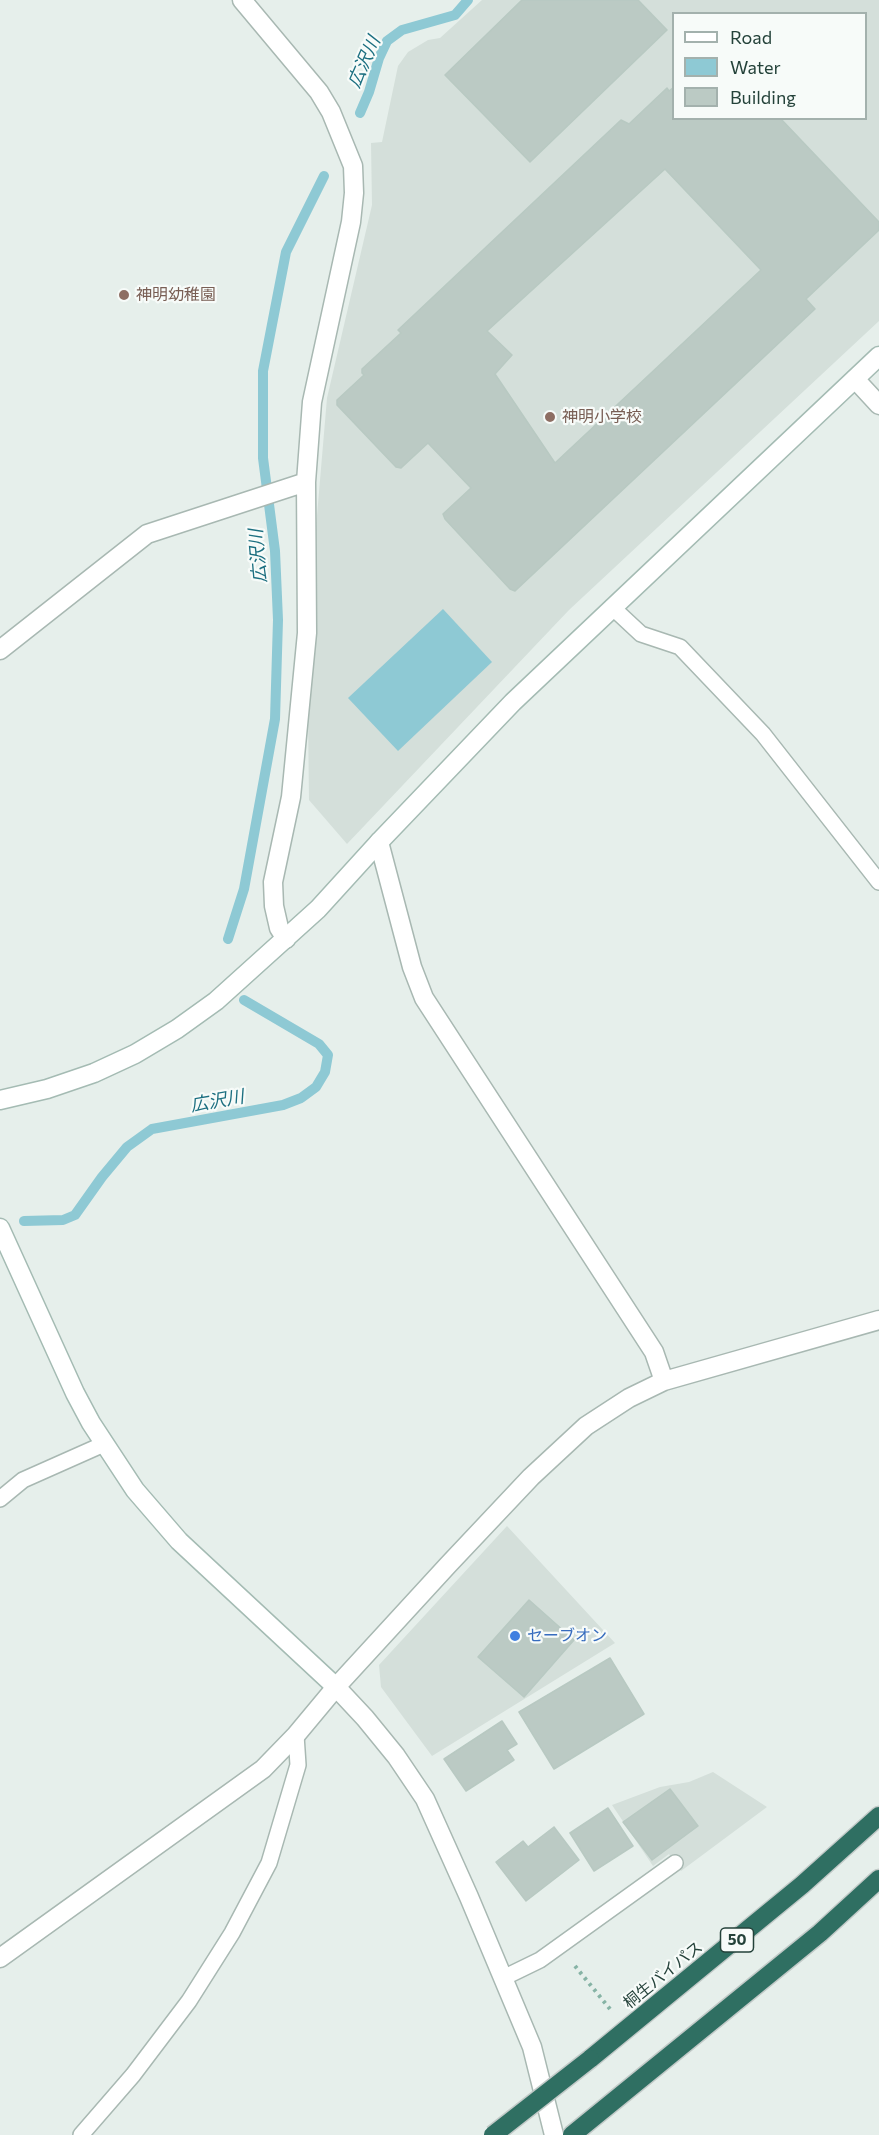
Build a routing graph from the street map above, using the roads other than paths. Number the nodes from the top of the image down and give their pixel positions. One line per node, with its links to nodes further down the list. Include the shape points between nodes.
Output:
1 (242, 0): 5 (street, via 319,92 353,166 351,222 312,402)
2 (879, 356): 3 (street)
3 (855, 379): 4 (street); 6 (street)
4 (879, 405)
5 (306, 482): 7 (street, via 147,534); 10 (street, via 307,633 291,797 273,882 279,928)
6 (612, 607): 8 (street, via 513,702); 9 (lane, via 641,634 680,646 763,734)
7 (0, 650)
8 (379, 842): 10 (street); 14 (street, via 424,998 654,1352)
9 (879, 882)
10 (286, 939): 11 (street, via 216,1001 135,1054 94,1073)
11 (0, 1100)
12 (0, 1228): 15 (street, via 75,1393)
13 (879, 1320): 14 (street)
14 (664, 1382): 17 (street, via 629,1398 586,1426 539,1470)
15 (104, 1444): 16 (lane, via 23,1480); 17 (street, via 168,1530)
16 (0, 1499)
17 (336, 1687): 18 (street); 23 (street, via 396,1756 425,1799)
18 (296, 1735): 22 (street, via 236,1790); 24 (lane, via 298,1766 269,1863 232,1933 189,2001)
19 (879, 1816): 25 (highway, 桐生バイパス / 50, bridge, via 802,1886)
20 (675, 1863): 23 (lane, via 540,1960)
21 (879, 1879): 27 (highway, via 820,1933)
22 (0, 1958)
23 (503, 1978): 26 (street, via 532,2047)
24 (81, 2135)
25 (493, 2135)
26 (554, 2135)
27 (572, 2135)

